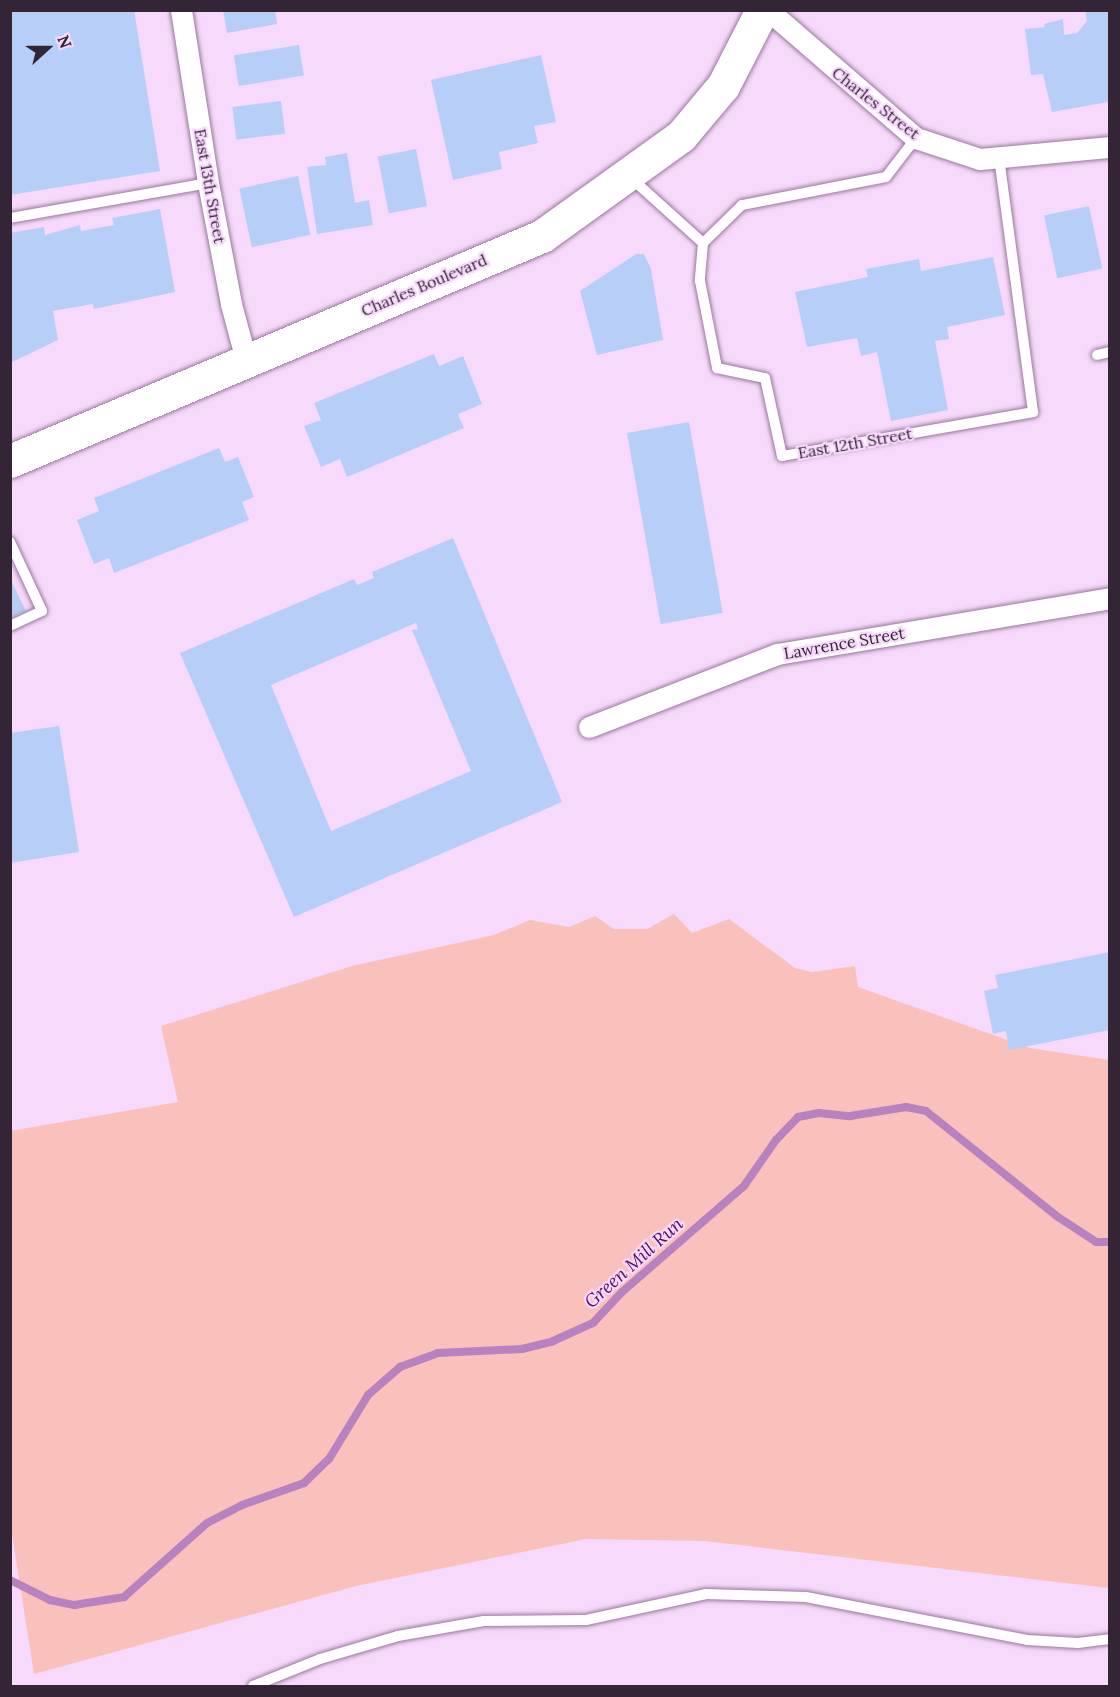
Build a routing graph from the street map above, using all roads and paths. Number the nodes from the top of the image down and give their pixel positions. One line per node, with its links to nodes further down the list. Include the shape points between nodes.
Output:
1 (181, 10): 8 (street, East 13th Street)
2 (762, 10): 7 (main road, Charles Boulevard, via 723,86 700,115 681,136)
3 (768, 10): 4 (street, Charles Street)
4 (916, 138): 6 (street, Charles Street, via 980,159); 10 (lane, via 886,177 742,205)
5 (1110, 147): 6 (street, Charles Street)
6 (999, 158): 10 (lane, East 12th Street, via 1033,412 782,456 765,378 717,368 700,282)
7 (628, 175): 10 (lane); 13 (main road, Charles Boulevard, via 542,236)
8 (208, 183): 9 (lane); 13 (street, East 13th Street)
9 (10, 218)
10 (703, 243)
11 (1110, 352): 12 (lane)
12 (1097, 355)
13 (246, 360): 14 (main road, Charles Boulevard)
14 (10, 461)
15 (10, 542): 17 (lane, via 42,611)
16 (1110, 598): 18 (street, Lawrence Street, via 777,654)
17 (12, 623)
18 (589, 727)
19 (1110, 1639): 20 (lane, via 1078,1643 1027,1640 806,1597 706,1594 586,1620 484,1621 398,1636 320,1659)
20 (253, 1686)

